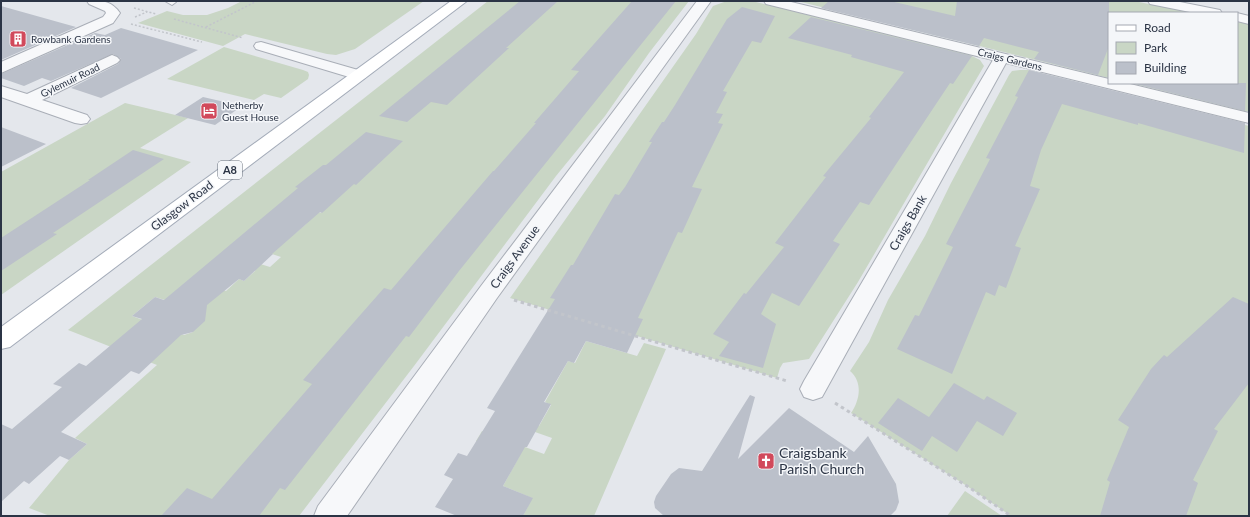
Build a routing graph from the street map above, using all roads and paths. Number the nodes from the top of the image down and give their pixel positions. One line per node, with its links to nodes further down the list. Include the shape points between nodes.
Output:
1 (94, 1): 7 (street)
2 (257, 1): 14 (path)
3 (460, 1): 20 (main road, Glasgow Road / A8)
4 (704, 1): 27 (street, Craigs Avenue)
5 (771, 1): 17 (street, Craigs Gardens)
6 (1155, 1): 8 (street)
7 (110, 8): 9 (path, via 125,6); 19 (street, via 113,13 108,20 98,26)
8 (1210, 12)
9 (163, 16)
10 (1238, 17): 12 (street)
11 (170, 18): 14 (path)
12 (1249, 20)
13 (129, 24): 15 (path)
14 (206, 28): 16 (path)
15 (202, 42)
16 (261, 46): 20 (street)
17 (1002, 57): 21 (street, Craigs Gardens); 29 (street, Craigs Bank)
18 (112, 60): 24 (street, Gylemuir Road)
19 (1, 68)
20 (359, 75): 28 (main road, Glasgow Road / A8)
21 (1108, 83)
22 (1111, 84): 25 (street, Craigs Gardens)
23 (1, 90): 24 (street, Gylemuir Road)
24 (28, 100): 26 (street, Gylemuir Road)
25 (1249, 118)
26 (81, 119)
27 (489, 292): 29 (path); 30 (street, Craigs Avenue)
28 (1, 340)
29 (813, 388): 31 (path)
30 (329, 516)
31 (1011, 516)

